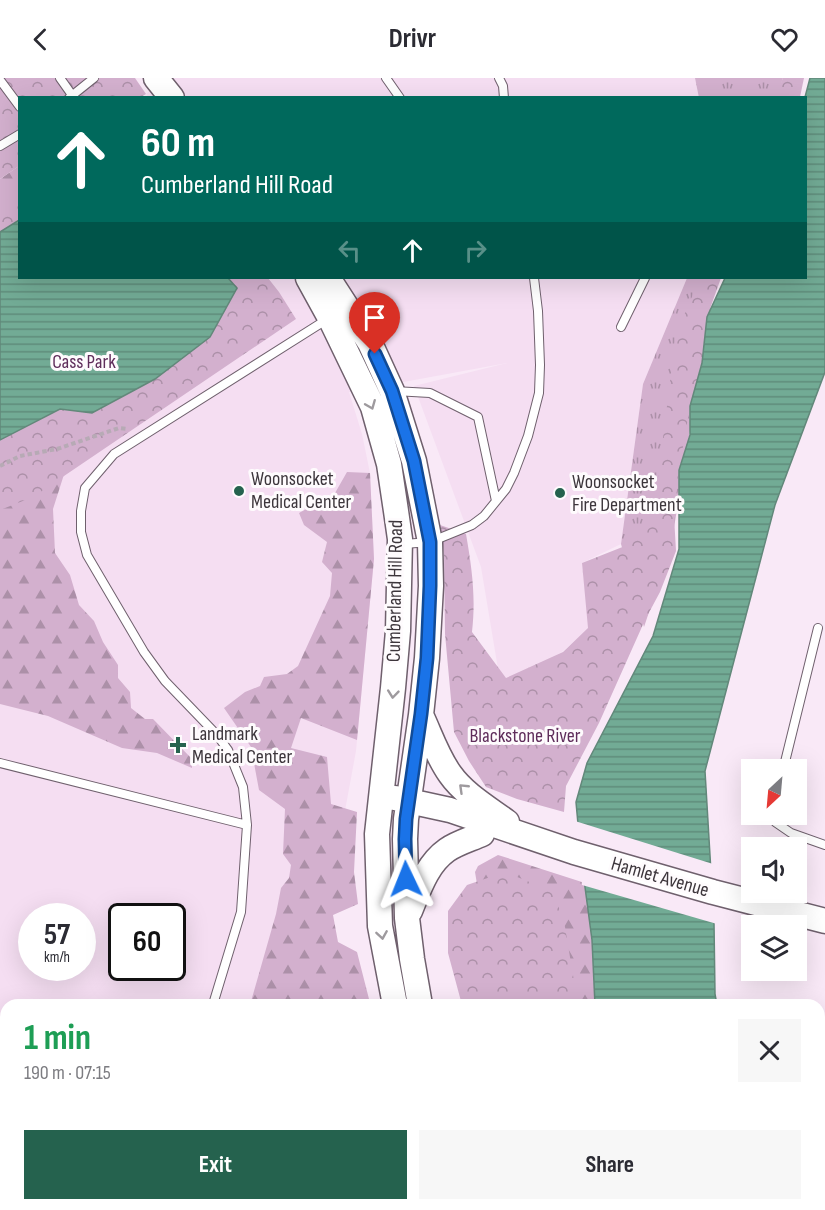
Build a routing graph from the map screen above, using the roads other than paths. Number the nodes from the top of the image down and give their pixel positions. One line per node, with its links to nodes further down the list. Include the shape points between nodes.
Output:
1 (60, 78): 7 (lane)
2 (94, 78): 7 (lane)
3 (156, 78): 8 (main road)
4 (386, 78): 9 (lane)
5 (499, 78): 10 (lane)
6 (0, 80): 11 (lane)
7 (71, 96)
8 (170, 96)
9 (399, 96)
10 (504, 96)
11 (18, 104)
12 (18, 135): 13 (lane)
13 (0, 146)
14 (309, 279): 18 (main road, Cumberland Hill Road)
15 (329, 279): 20 (main road, Cumberland Hill Road, via 370,343)
16 (534, 279): 21 (lane, via 539,393 514,473)
17 (645, 279): 19 (lane)
18 (330, 318): 23 (main road, Cumberland Hill Road, one-way to 23, via 373,407 389,464); 30 (lane, via 114,454 85,488 81,511 87,555 149,659 228,750 243,787)
19 (621, 327)
20 (392, 391): 21 (lane, via 430,393 478,417); 22 (main road, Cumberland Hill Road, via 414,461)
21 (496, 501): 22 (lane, via 472,525)
22 (430, 542): 23 (lane); 25 (main road, Cumberland Hill Road, via 427,658)
23 (399, 545): 28 (main road, Cumberland Hill Road, one-way to 28, via 398,631)
24 (818, 628): 26 (lane)
25 (421, 714): 29 (main road, Cumberland Hill Road); 33 (main road, one-way to 25, via 450,775)
26 (786, 759)
27 (0, 763): 30 (lane)
28 (380, 805): 29 (main road, Hamlet Avenue); 38 (main road, Cumberland Hill Road, one-way to 38, via 380,926)
29 (407, 810): 32 (main road, Hamlet Avenue, via 429,822); 33 (main road, Hamlet Avenue, via 450,810); 35 (main road, Cumberland Hill Road)
30 (247, 825): 37 (lane, via 240,912)
31 (779, 825): 34 (lane)
32 (482, 834): 33 (main road, Hamlet Avenue); 35 (main road, via 448,849 436,859 421,882)
33 (526, 836): 36 (main road, Hamlet Avenue)
34 (825, 845)
35 (407, 918): 39 (main road, Cumberland Hill Road)
36 (825, 921)
37 (216, 999)
38 (394, 999)
39 (419, 999)

